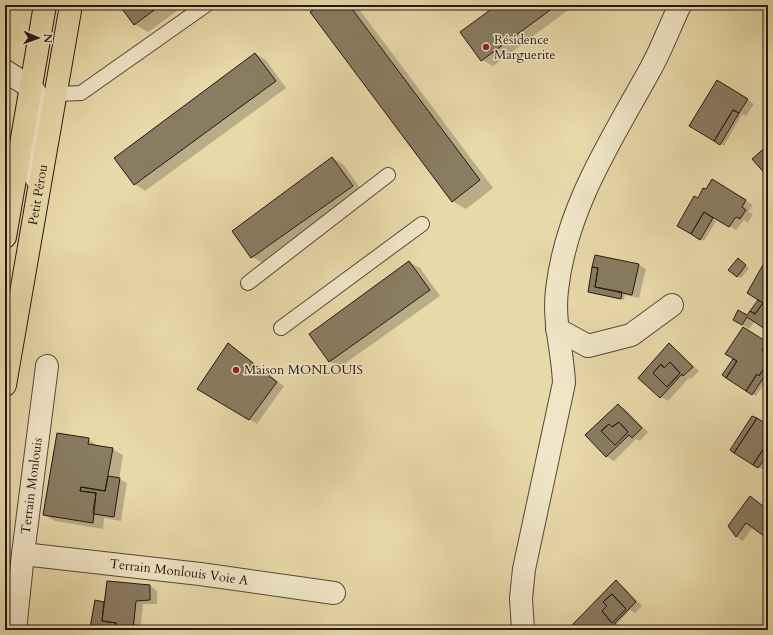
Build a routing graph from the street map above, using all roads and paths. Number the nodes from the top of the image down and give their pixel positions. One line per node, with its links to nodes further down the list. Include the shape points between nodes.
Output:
1 (45, 5): 6 (highway, Petit Pérou)
2 (71, 5): 7 (highway, Petit Pérou)
3 (206, 5): 7 (lane, via 81,93)
4 (680, 5): 15 (street, via 651,67 618,123 583,195 563,250 557,291)
5 (5, 71): 6 (street)
6 (32, 88): 9 (street, via 41,102 35,144); 11 (highway, Petit Pérou)
7 (55, 94): 9 (highway, Petit Pérou)
8 (388, 175): 12 (lane)
9 (36, 202): 17 (highway, Petit Pérou)
10 (422, 224): 14 (lane)
11 (5, 237)
12 (248, 283)
13 (672, 305): 15 (street, via 631,335 588,346)
14 (281, 328)
15 (557, 329): 22 (street, via 564,383 524,569 521,598)
16 (47, 366): 18 (street, Terrain Monlouis)
17 (5, 385)
18 (23, 554): 19 (street, Terrain Monlouis Voie A, via 200,574); 20 (street, Terrain Monlouis)
19 (334, 593)
20 (11, 604): 21 (street, Terrain Monlouis)
21 (15, 630)
22 (523, 630)

